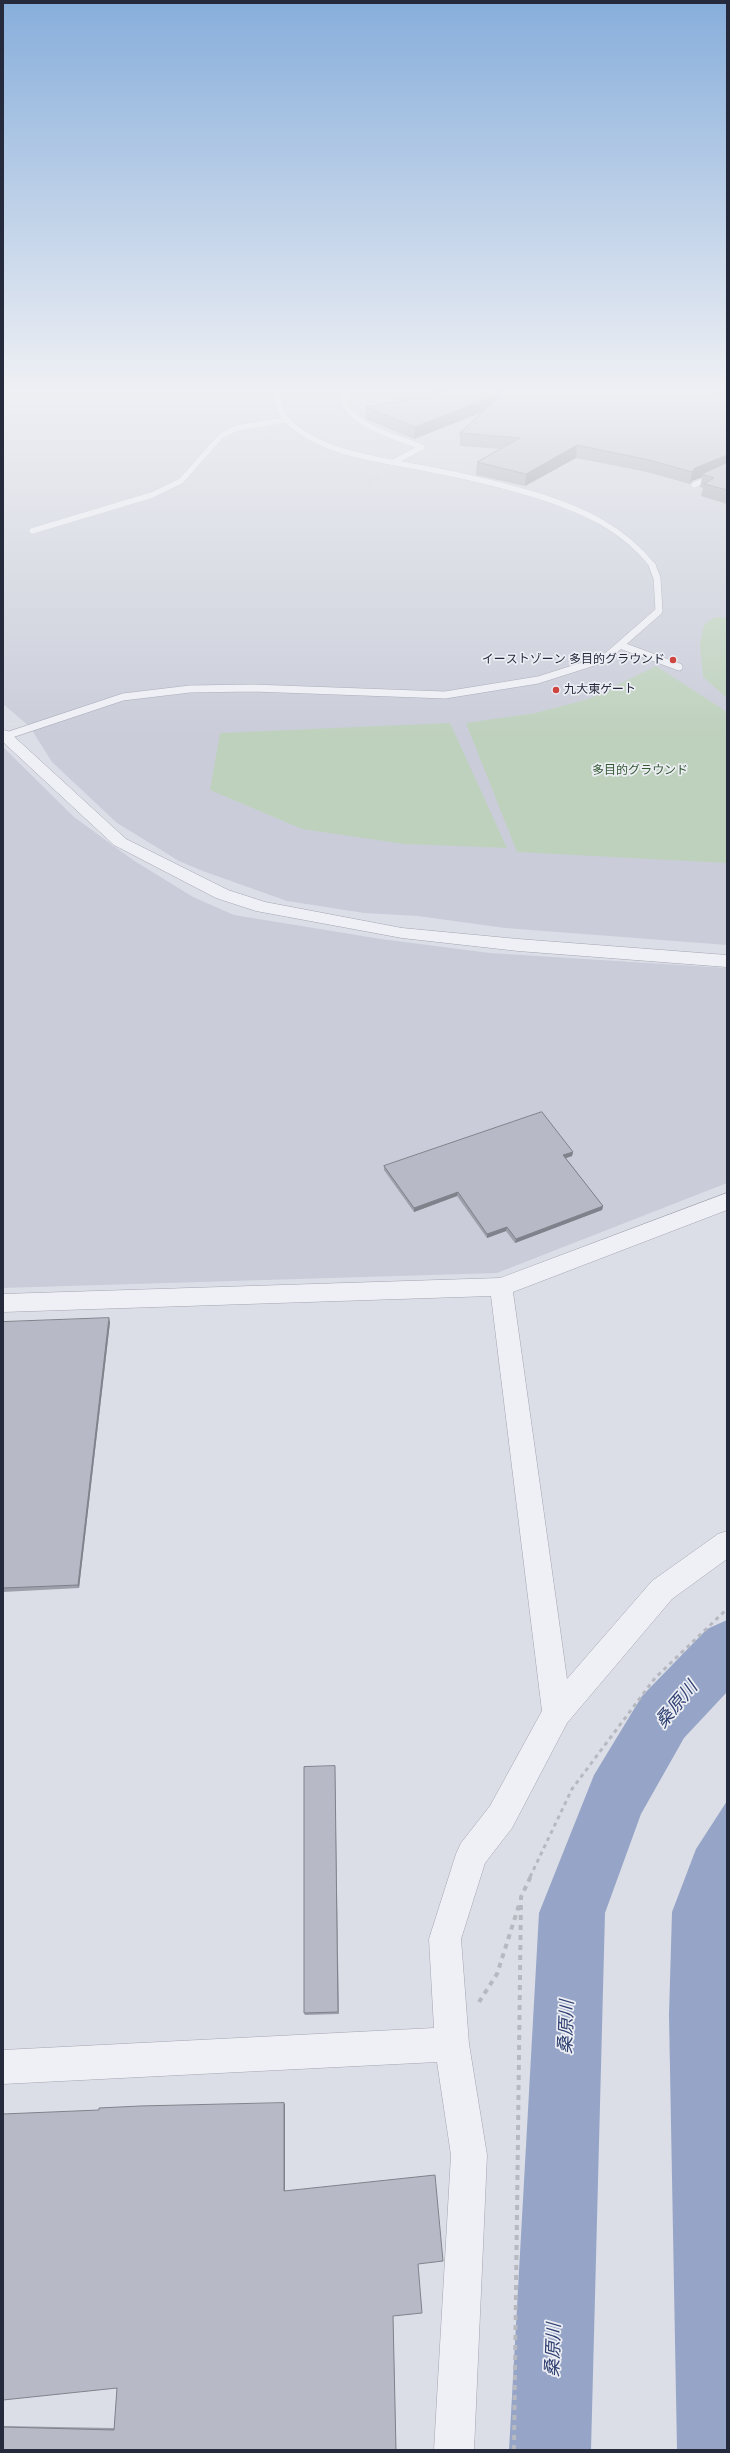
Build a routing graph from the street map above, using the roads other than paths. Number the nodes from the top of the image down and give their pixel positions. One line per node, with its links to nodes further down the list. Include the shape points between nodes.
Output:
1 (114, 506): 3 (lane)
2 (567, 506): 4 (lane, via 586,512 631,539 656,570 659,611)
3 (32, 531)
4 (620, 645): 5 (lane); 6 (lane, via 604,659 538,680 445,695 254,688 190,689 123,697)
5 (678, 667)
6 (4, 735): 7 (street, via 120,842 222,894 262,907 402,933)
7 (727, 961)
8 (727, 1201): 9 (street)
9 (501, 1287): 10 (street); 12 (street)
10 (3, 1303)
11 (727, 1543): 12 (street, via 662,1590)
12 (556, 1713): 13 (street, via 501,1817 472,1854 445,1939)
13 (452, 2044): 14 (street); 15 (street, via 469,2155)
14 (3, 2067)
15 (454, 2450)

